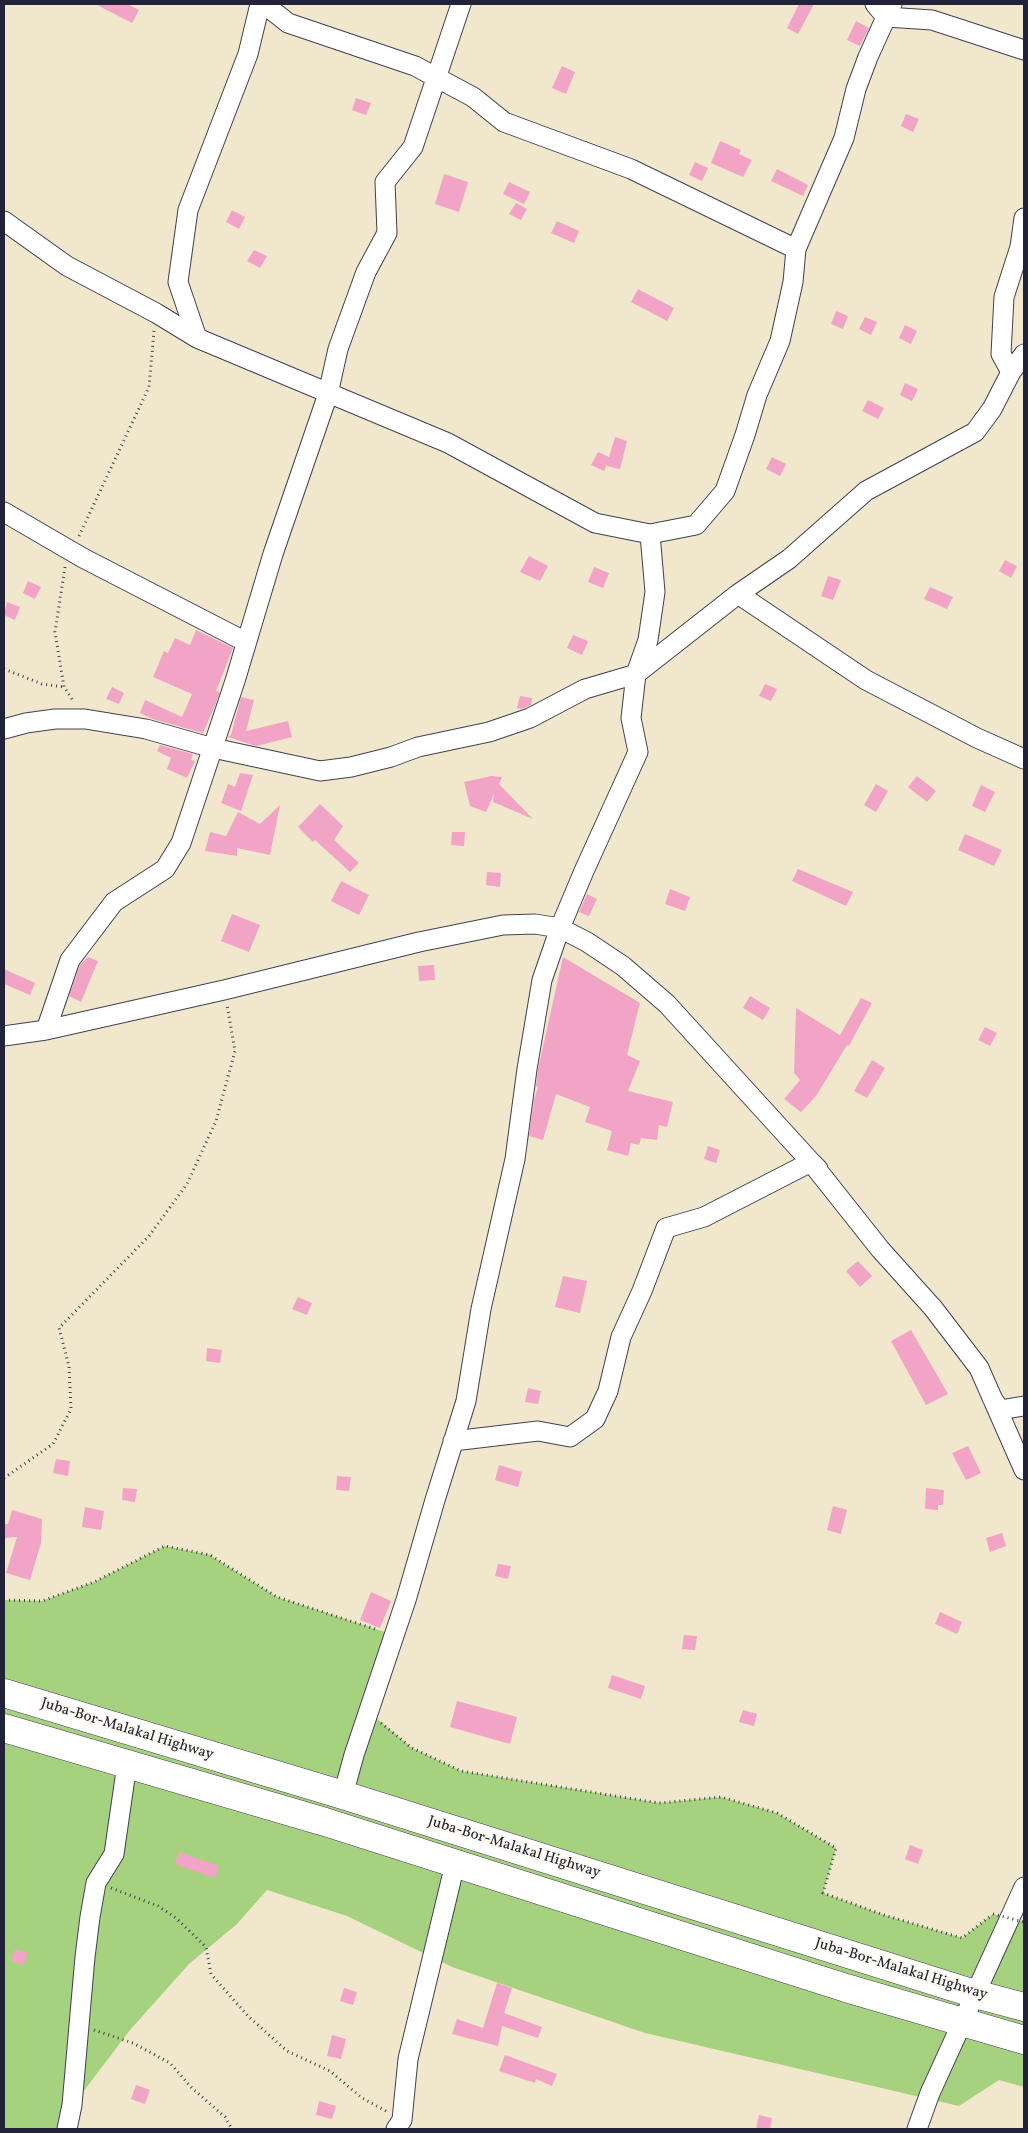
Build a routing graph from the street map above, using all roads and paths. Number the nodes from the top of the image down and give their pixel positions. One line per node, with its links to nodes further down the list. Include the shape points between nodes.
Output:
1 (260, 4): 11 (street, via 248,54 188,210 178,282)
2 (264, 4): 6 (street, via 288,23 416,66)
3 (461, 4): 6 (street)
4 (884, 8): 5 (street); 9 (street, via 856,89 844,138)
5 (1024, 50)
6 (437, 77): 9 (street, via 473,97 504,122 631,169); 14 (street, via 413,147 385,182 387,233 363,281 338,349)
7 (1024, 218): 13 (street, via 1020,247 1004,297 1001,354)
8 (4, 220): 10 (street, via 67,266)
9 (796, 249): 16 (street, via 793,282 780,341 757,394 725,491 696,525)
10 (156, 313): 11 (street); 17 (path, via 149,387 78,539)
11 (197, 338): 14 (street)
12 (1024, 354): 13 (street)
13 (1011, 372): 18 (street, via 992,409 975,432 866,491 789,559)
14 (328, 394): 16 (street, via 448,443 595,523); 19 (street)
15 (4, 512): 17 (street)
16 (650, 534): 21 (street, via 655,592 648,640)
17 (83, 558): 19 (street); 22 (path, via 65,567 55,632)
18 (738, 594): 21 (street); 26 (street, via 866,680)
19 (246, 642): 25 (street)
20 (4, 669): 22 (path, via 42,684)
21 (636, 674): 25 (street, via 585,689 530,718 488,732 418,747 351,767 320,771); 27 (street, via 631,718 638,752)
22 (64, 687): 23 (path)
23 (85, 719): 24 (street, via 26,723); 25 (street, via 146,729)
24 (4, 729)
25 (212, 748): 29 (street, via 181,843 165,869 114,902 70,960)
26 (1024, 759)
27 (560, 928): 28 (street, via 535,924 502,925 418,942); 31 (street, via 623,966 667,1004); 33 (street, via 542,980 515,1159 481,1309 466,1401)
28 (224, 990): 29 (street); 35 (path, via 235,1051 216,1121 187,1184 149,1236 59,1328 69,1366 71,1409 53,1444)
29 (46, 1030): 30 (street)
30 (4, 1036)
31 (811, 1162): 32 (street, via 883,1240 1000,1410); 33 (street, via 704,1217 666,1228 621,1337 608,1391 595,1419 570,1437 538,1431); 34 (street, via 979,1368)
32 (1024, 1406)
33 (453, 1441): 39 (street, via 406,1600)
34 (1024, 1470)
35 (4, 1478)
36 (4, 1600): 37 (path, via 42,1601 94,1582 165,1546 210,1555 277,1597)
37 (385, 1632)
38 (4, 1693): 42 (highway, Juba-Bor-Malakal Highway)
39 (368, 1712): 42 (street); 46 (path, bridge, via 412,1748 461,1771 659,1803 721,1797 777,1814 836,1848 823,1893 884,1916 962,1938 993,1914)
40 (4, 1728): 41 (highway)
41 (127, 1764): 43 (highway); 44 (street, via 114,1854)
42 (343, 1794): 47 (highway, Juba-Bor-Malakal Highway)
43 (455, 1864): 49 (highway); 52 (street, via 408,2059)
44 (96, 1882): 50 (street); 52 (path, via 158,1906 176,1918 206,1947 211,1974 248,2016 287,2051 330,2071)
45 (1024, 1887): 47 (street)
46 (1024, 1922)
47 (976, 1994): 48 (highway, Juba-Bor-Malakal Highway); 49 (street)
48 (1024, 2007)
49 (962, 2023): 51 (highway); 55 (street)
50 (79, 2024): 53 (street); 54 (path, via 132,2043 170,2063 225,2117)
51 (1024, 2040)
52 (399, 2124)
53 (67, 2129)
54 (232, 2129)
55 (917, 2129)

